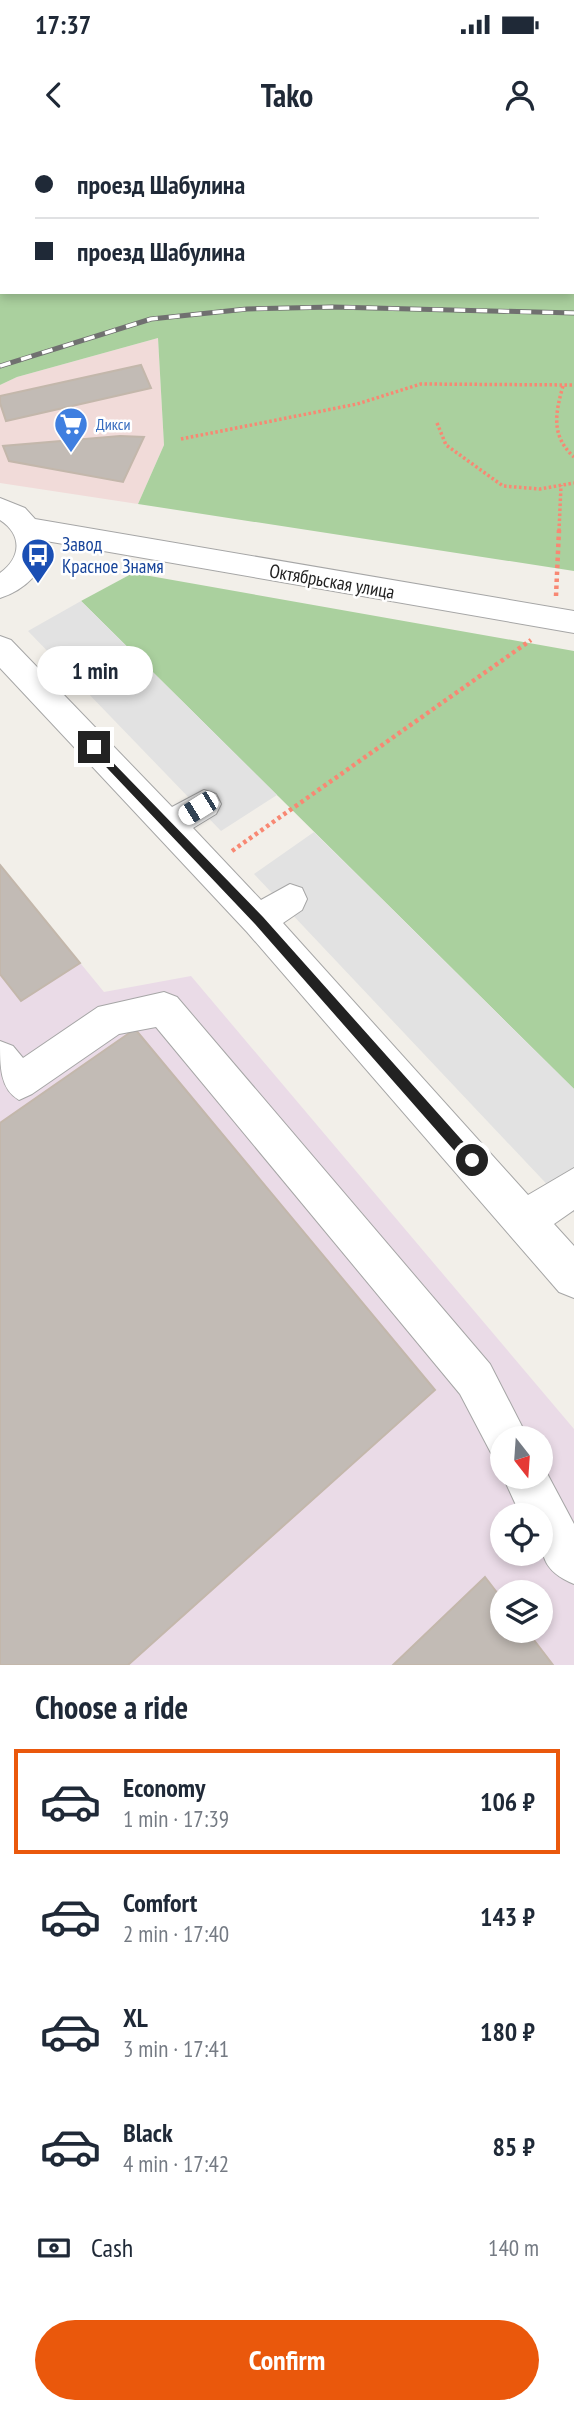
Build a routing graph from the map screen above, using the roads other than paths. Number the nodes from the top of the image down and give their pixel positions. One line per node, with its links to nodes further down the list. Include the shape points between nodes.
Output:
1 (0, 508): 2 (street, via 18,517)
2 (30, 543): 3 (street, via 22,571); 4 (street, Октябрьская улица, via 54,546 91,539)
3 (0, 587)
4 (563, 620)
5 (0, 648): 7 (street)
6 (204, 804): 7 (street)
7 (169, 826): 9 (street)
8 (290, 899): 9 (street)
9 (259, 921): 12 (street)
10 (6, 1078): 14 (street, via 111,1019 164,1009 475,1379)
11 (574, 1187): 12 (street)
12 (525, 1220): 13 (street)
13 (574, 1277)
14 (500, 1426)
15 (531, 1489): 16 (street, via 559,1542)
16 (574, 1560)

